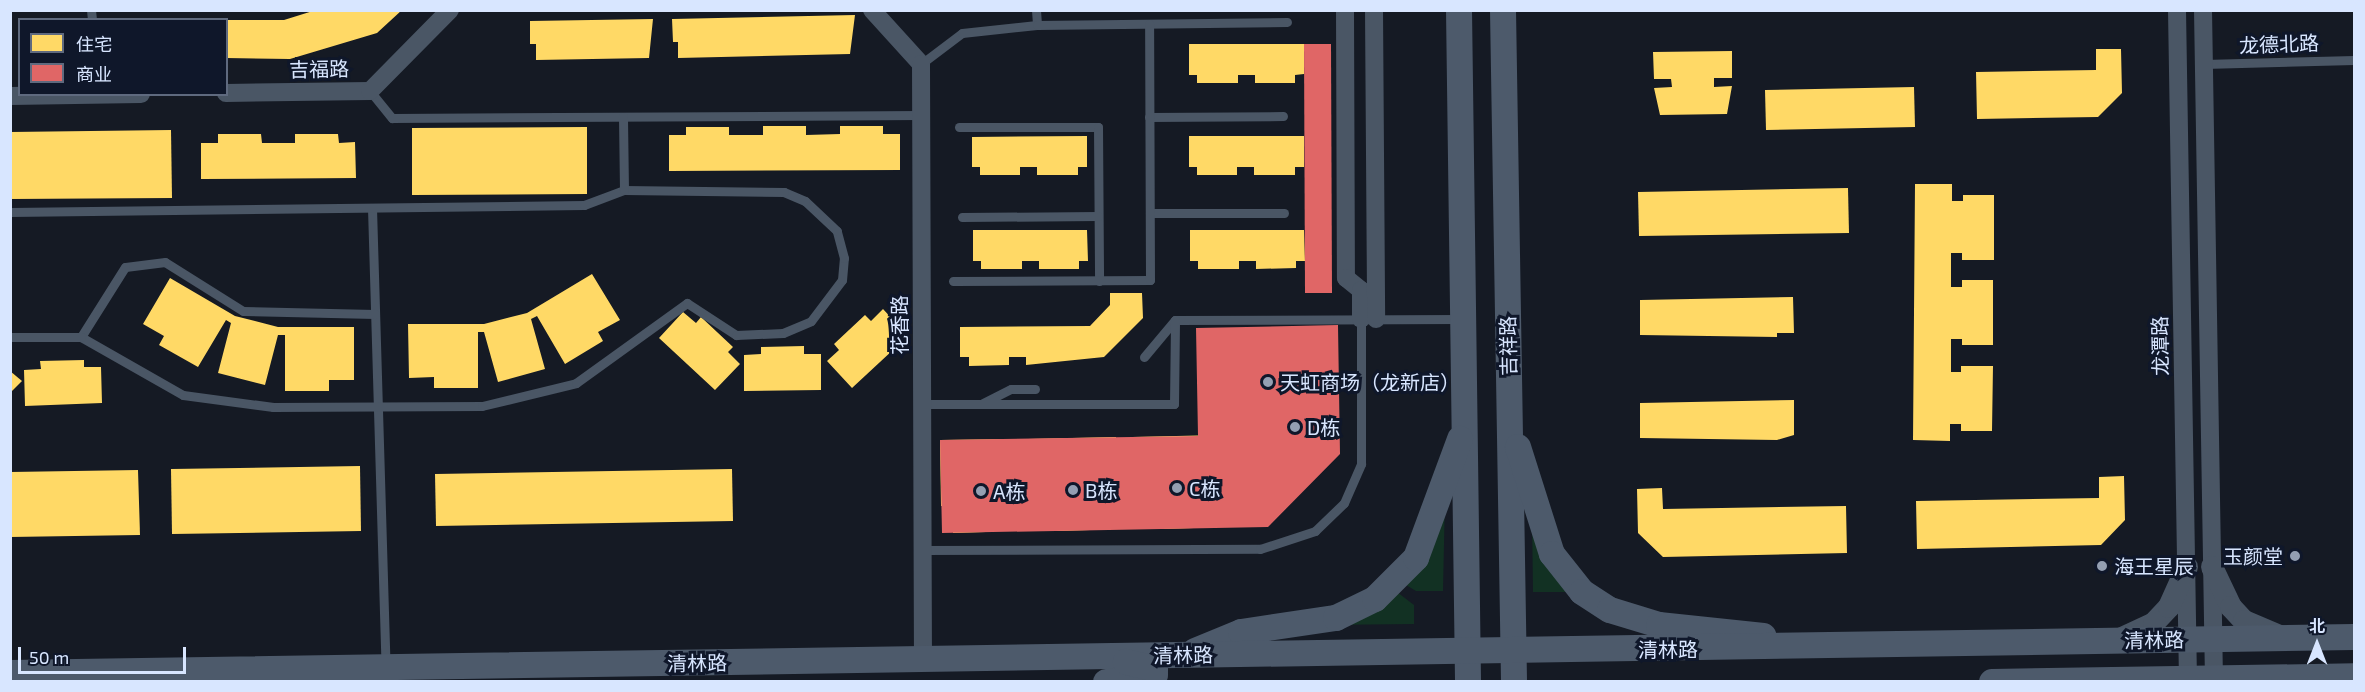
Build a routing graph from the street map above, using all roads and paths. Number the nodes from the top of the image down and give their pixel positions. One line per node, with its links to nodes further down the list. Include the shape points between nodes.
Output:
1 (450, 10): 16 (street, 吉福路)
2 (872, 10): 14 (street)
3 (1036, 10): 12 (lane)
4 (1345, 10): 33 (street, via 1346,278 1361,290)
5 (1374, 10): 33 (street)
6 (1459, 10): 34 (main road)
7 (1503, 10): 43 (main road, 吉祥路)
8 (2177, 10): 46 (street, 龙潭路)
9 (2203, 10): 15 (street)
10 (1287, 22): 11 (lane)
11 (1149, 24): 12 (lane); 20 (lane)
12 (1036, 25): 14 (lane, via 962,33)
13 (2355, 60): 15 (lane, 龙德北路)
14 (921, 64): 18 (street, 花香路)
15 (2204, 64): 47 (street)
16 (370, 91): 17 (street, 吉福路); 19 (lane, via 392,118)
17 (228, 93)
18 (921, 115): 19 (lane); 40 (street, 花香路)
19 (623, 117): 23 (lane)
20 (1149, 117): 21 (lane); 26 (lane)
21 (1283, 117)
22 (959, 127): 28 (lane, via 1098,127)
23 (624, 190): 24 (lane, via 584,205); 42 (lane, via 784,192 805,201 837,231 844,258 842,280 811,321 783,333 736,335 687,303 576,383 482,406)
24 (372, 208): 25 (lane); 32 (lane)
25 (10, 212)
26 (1150, 213): 27 (lane); 31 (lane, via 1150,280)
27 (1284, 213)
28 (1098, 216): 29 (lane); 31 (lane)
29 (962, 217)
30 (953, 281): 31 (lane)
31 (1099, 281)
32 (375, 314): 36 (lane, via 243,311 165,262 124,267); 42 (lane)
33 (1369, 319): 34 (lane); 35 (lane); 45 (lane, via 1361,464 1344,503 1315,531 1260,549)
34 (1464, 319): 44 (main road)
35 (1175, 320): 38 (lane); 41 (lane, via 1174,404)
36 (81, 337): 37 (lane); 42 (lane, via 183,395 273,407)
37 (10, 338)
38 (1144, 357)
39 (1035, 389): 41 (lane, via 1011,389)
40 (921, 404): 41 (lane); 45 (street, 花香路)
41 (980, 404)
42 (378, 408): 59 (lane)
43 (1509, 425): 53 (main road, via 1552,554 1582,592 1611,610 1659,625 1754,633); 54 (main road, 吉祥路)
44 (1465, 426): 55 (main road); 56 (main road, via 1416,558 1375,599 1336,618 1241,632)
45 (921, 550): 58 (street, 花香路)
46 (2187, 567): 51 (street, 龙潭路); 52 (street, via 2174,600 2154,623)
47 (2212, 567): 49 (street, via 2230,608 2244,621); 50 (street)
48 (2355, 637): 49 (main road, 清林路)
49 (2287, 638): 50 (main road, 清林路)
50 (2213, 639): 51 (main road, 清林路); 64 (street)
51 (2188, 640): 52 (main road, 清林路); 63 (street, 龙潭路)
52 (2112, 641): 53 (main road, 清林路)
53 (1783, 649): 54 (main road, 清林路)
54 (1514, 650): 55 (main road, 清林路); 67 (main road, 吉祥路)
55 (1468, 651): 56 (main road, 清林路); 66 (main road)
56 (1187, 655): 57 (main road, 清林路)
57 (1111, 656): 58 (main road, 清林路); 65 (main road, via 1155,669 1155,675)
58 (923, 659): 59 (main road, 清林路)
59 (386, 668): 60 (main road, 清林路)
60 (10, 673)
61 (2355, 676): 62 (main road, 清林路)
62 (2297, 679): 64 (main road, 清林路)
63 (2188, 680): 64 (main road, 清林路); 69 (main road, 清林路)
64 (2214, 680)
65 (1106, 681)
66 (1468, 681)
67 (1514, 681)
68 (1992, 681): 69 (main road, 清林路)
69 (2095, 681)

